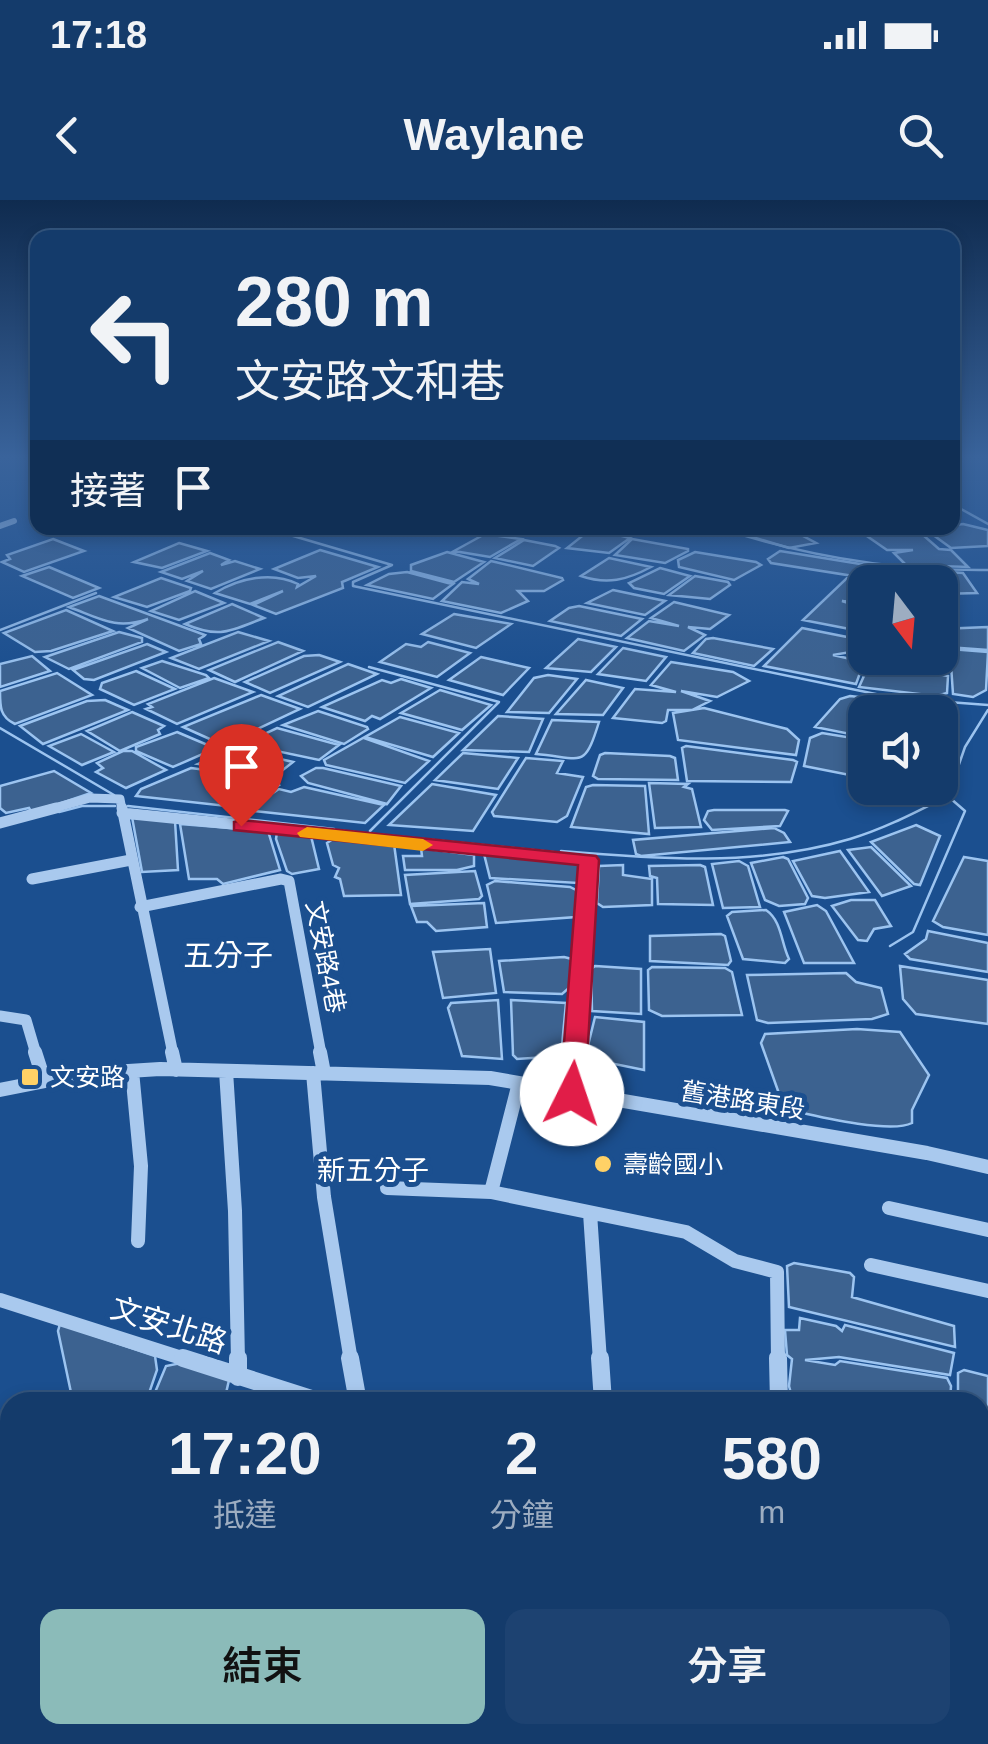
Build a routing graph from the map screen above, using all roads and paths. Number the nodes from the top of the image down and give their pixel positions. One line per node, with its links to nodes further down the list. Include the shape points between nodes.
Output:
1 (118, 804): 2 (street, via 90,798); 3 (street); 14 (street, via 589,860)
2 (0, 822)
3 (131, 860): 4 (street); 5 (street)
4 (32, 880)
5 (140, 907): 7 (street); 10 (street, 文安路4巷, via 289,881)
6 (0, 1016): 11 (street, via 26,1020)
7 (176, 1070): 8 (street); 9 (street)
8 (226, 1070): 10 (street); 25 (street)
9 (132, 1071): 11 (street); 21 (street, via 142,1166)
10 (318, 1073): 12 (street, 舊港路東段); 27 (street, via 326,1216)
11 (44, 1080): 13 (street)
12 (518, 1083): 14 (street, 舊港路東段); 17 (street)
13 (2, 1085)
14 (572, 1094): 15 (street, 舊港路東段)
15 (988, 1166)
16 (388, 1188): 17 (street)
17 (491, 1192): 19 (street)
18 (890, 1208): 20 (street)
19 (590, 1213): 28 (street); 29 (street, via 686,1232 735,1261 777,1272)
20 (988, 1230)
21 (138, 1241)
22 (871, 1265): 23 (street)
23 (988, 1291)
24 (0, 1300): 25 (street, 文安北路)
25 (238, 1376): 26 (street, 文安北路)
26 (288, 1392)
27 (356, 1392)
28 (602, 1392)
29 (779, 1392)

